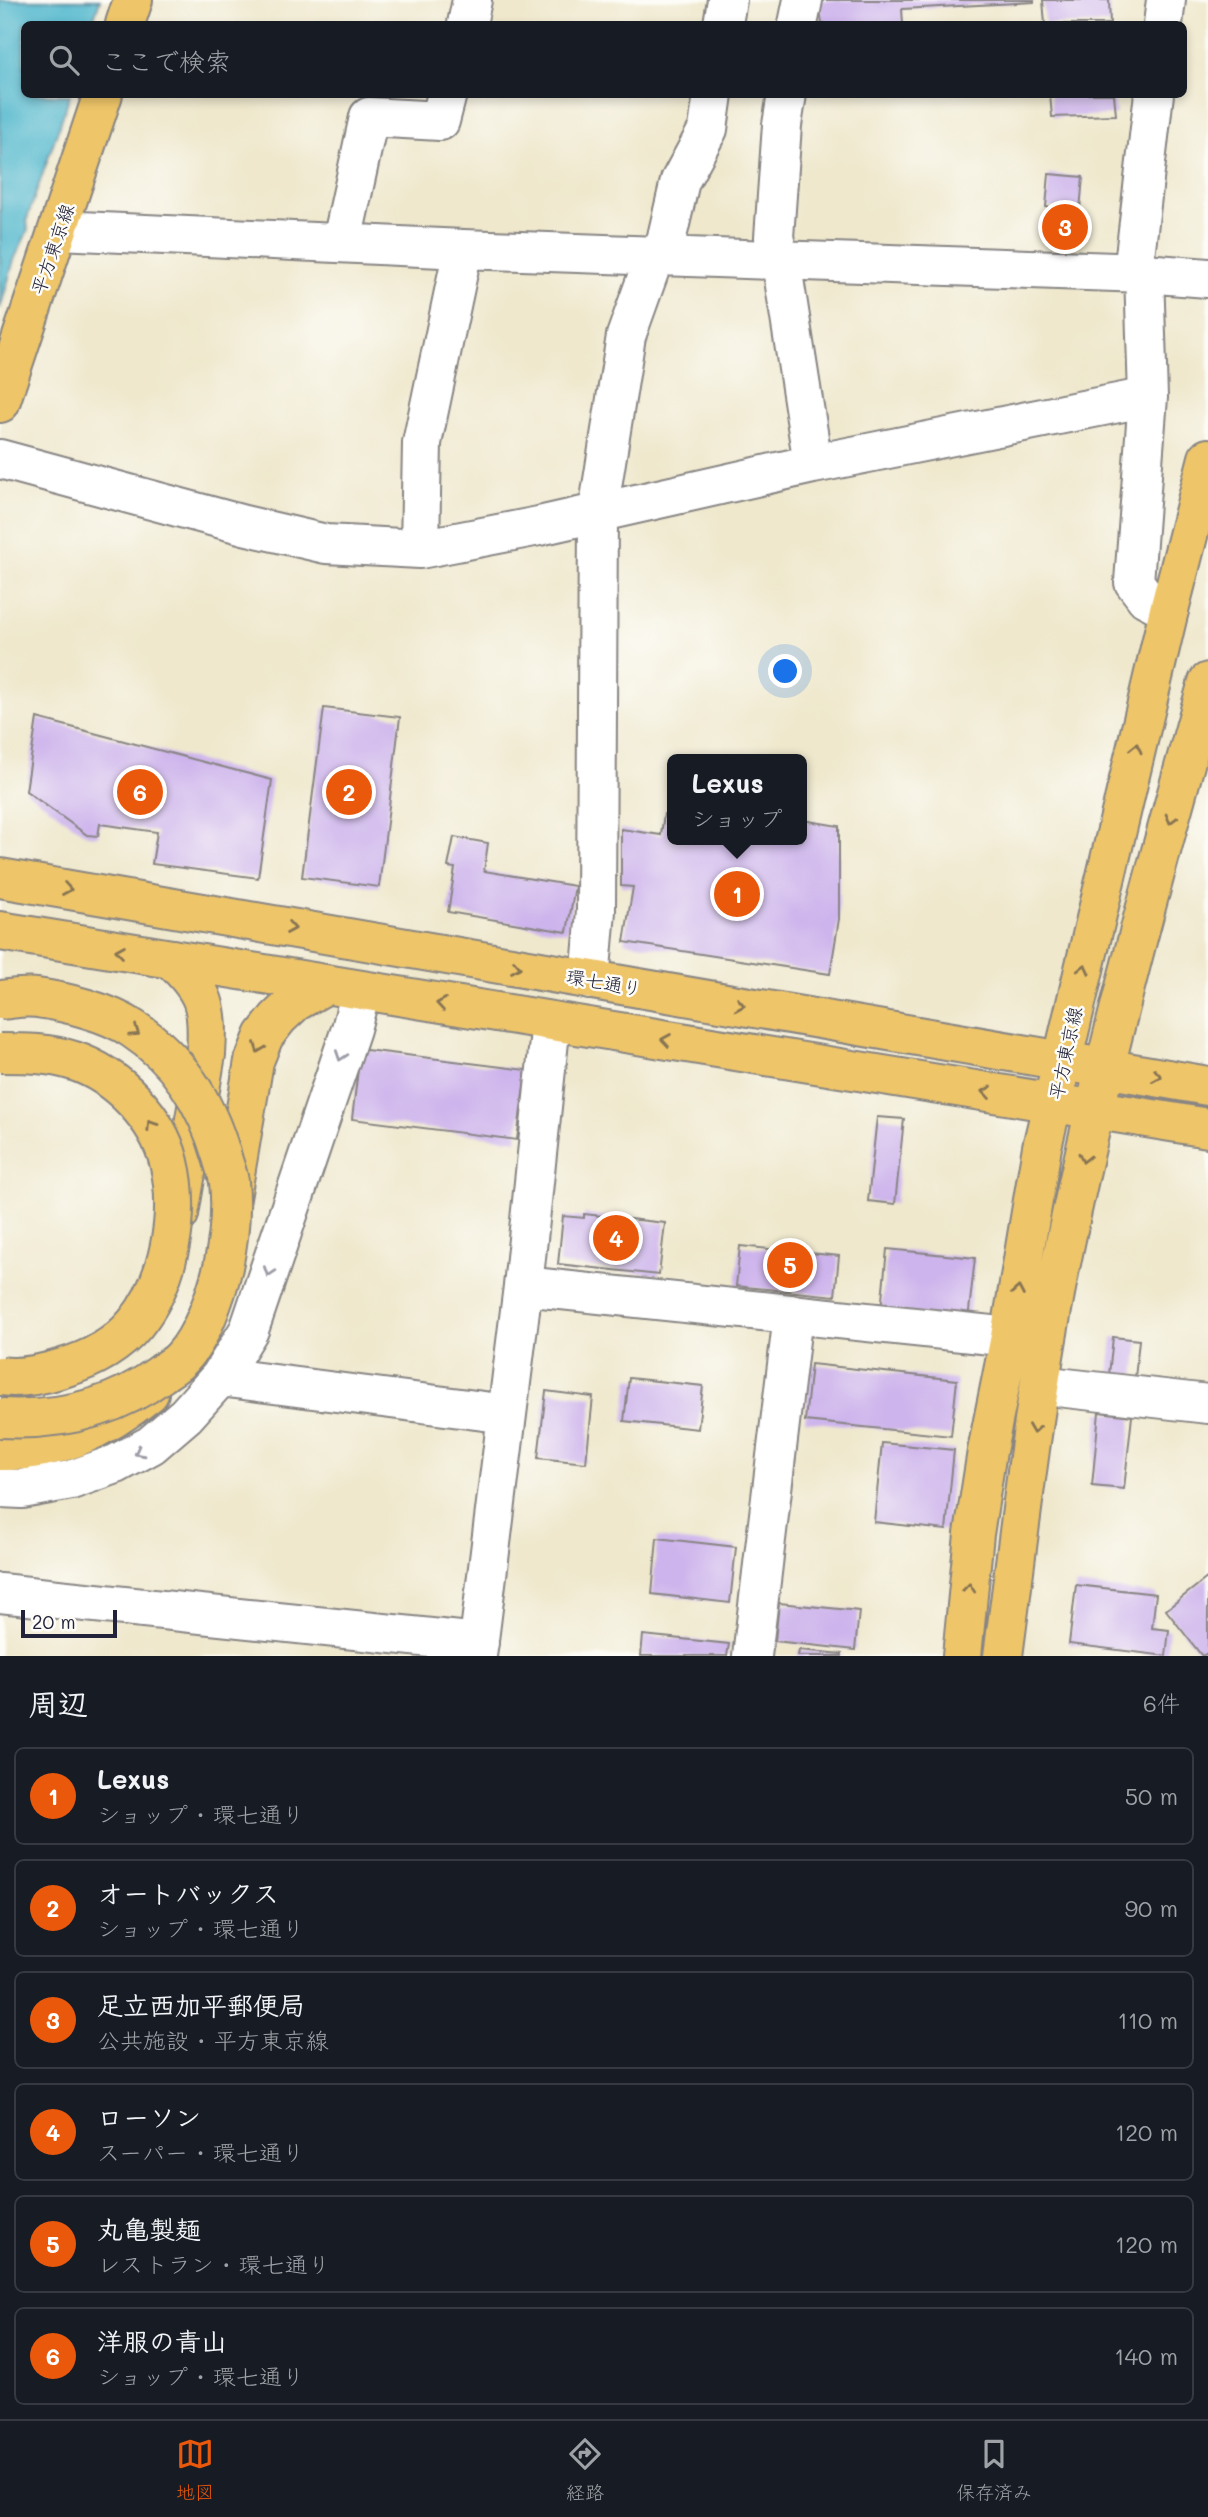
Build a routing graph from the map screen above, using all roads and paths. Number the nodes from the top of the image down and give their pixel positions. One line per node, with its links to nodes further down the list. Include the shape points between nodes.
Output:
1 (133, 0): 6 (main road)
2 (471, 0): 7 (street)
3 (727, 0): 8 (street)
4 (803, 0): 9 (street)
5 (1166, 0): 10 (street)
6 (126, 21)
7 (468, 21)
8 (724, 21)
9 (800, 21)
10 (1163, 21)
11 (102, 98): 16 (main road, 平方東京線)
12 (446, 98): 17 (street, via 440,121 369,117)
13 (712, 98): 19 (street, via 708,130 680,181)
14 (786, 98): 20 (street, via 774,237)
15 (1154, 98): 21 (street)
16 (59, 230): 17 (street); 24 (main road, 平方東京線)
17 (342, 242): 18 (street)
18 (463, 249): 19 (street); 29 (street, via 422,443)
19 (659, 255): 20 (street); 28 (street, via 626,337)
20 (778, 260): 21 (street); 27 (street)
21 (1138, 273): 22 (street); 23 (street)
22 (1208, 278)
23 (1148, 397): 27 (street); 30 (street, via 1134,582 1146,598)
24 (0, 403)
25 (1208, 458): 30 (main road, 平方東京線)
26 (0, 459): 29 (street, via 326,544)
27 (813, 464): 28 (street)
28 (598, 512): 29 (street); 35 (street, via 596,911)
29 (420, 549)
30 (1169, 610): 40 (main road, 平方東京線, one-way to 30)
31 (1208, 682): 41 (main road, one-way to 41)
32 (0, 878): 35 (main road, 環七通り, one-way to 35)
33 (0, 931): 34 (main road, one-way to 33)
34 (171, 959): 36 (main road); 50 (main road, bridge, via 194,981 208,1028 182,1202 150,1293 133,1321 82,1358 46,1369)
35 (590, 980): 40 (main road, 環七通り, one-way to 40)
36 (343, 988): 38 (main road, one-way to 36); 49 (main road, one-way to 49, via 295,1002 264,1036 254,1061 215,1286); 51 (street, one-way to 51, via 351,1029 249,1330)
37 (0, 1000): 49 (main road, one-way to 49, bridge, via 35,998 86,1008 131,1028 168,1057 195,1091 216,1135 229,1180 230,1221 218,1288 202,1327)
38 (551, 1022): 43 (main road, one-way to 38); 46 (street)
39 (0, 1053): 50 (main road, one-way to 39, bridge, via 48,1373 84,1362 112,1346 135,1324 164,1266 174,1201 169,1161 155,1129 133,1099 106,1077 75,1061 38,1053)
40 (1063, 1059): 41 (main road, 環七通り); 43 (main road, 平方東京線)
41 (1105, 1068): 42 (main road, 環七通り, one-way to 42); 44 (main road)
42 (1208, 1086)
43 (1054, 1102): 44 (main road); 48 (main road, 平方東京線, one-way to 43, via 1042,1147)
44 (1096, 1109): 45 (main road); 52 (main road, one-way to 52)
45 (1208, 1128)
46 (523, 1286): 47 (street); 54 (street)
47 (793, 1315): 48 (street); 61 (street)
48 (1010, 1337): 62 (main road, 平方東京線, one-way to 48, via 974,1534)
49 (181, 1357): 55 (main road, bridge, via 147,1384 111,1402 71,1415); 56 (main road, bridge, via 151,1386 91,1424 50,1435); 57 (main road, bridge, via 135,1405 93,1431 58,1445)
50 (0, 1374)
51 (219, 1377): 54 (street); 58 (street, one-way to 58, via 186,1415 151,1445 116,1464 71,1480)
52 (1040, 1385): 53 (street); 63 (main road, one-way to 63)
53 (1208, 1404)
54 (508, 1414): 60 (street)
55 (0, 1418)
56 (0, 1437)
57 (0, 1451)
58 (0, 1488)
59 (0, 1593): 60 (street)
60 (478, 1650)
61 (752, 1656)
62 (962, 1656)
63 (1003, 1656)

